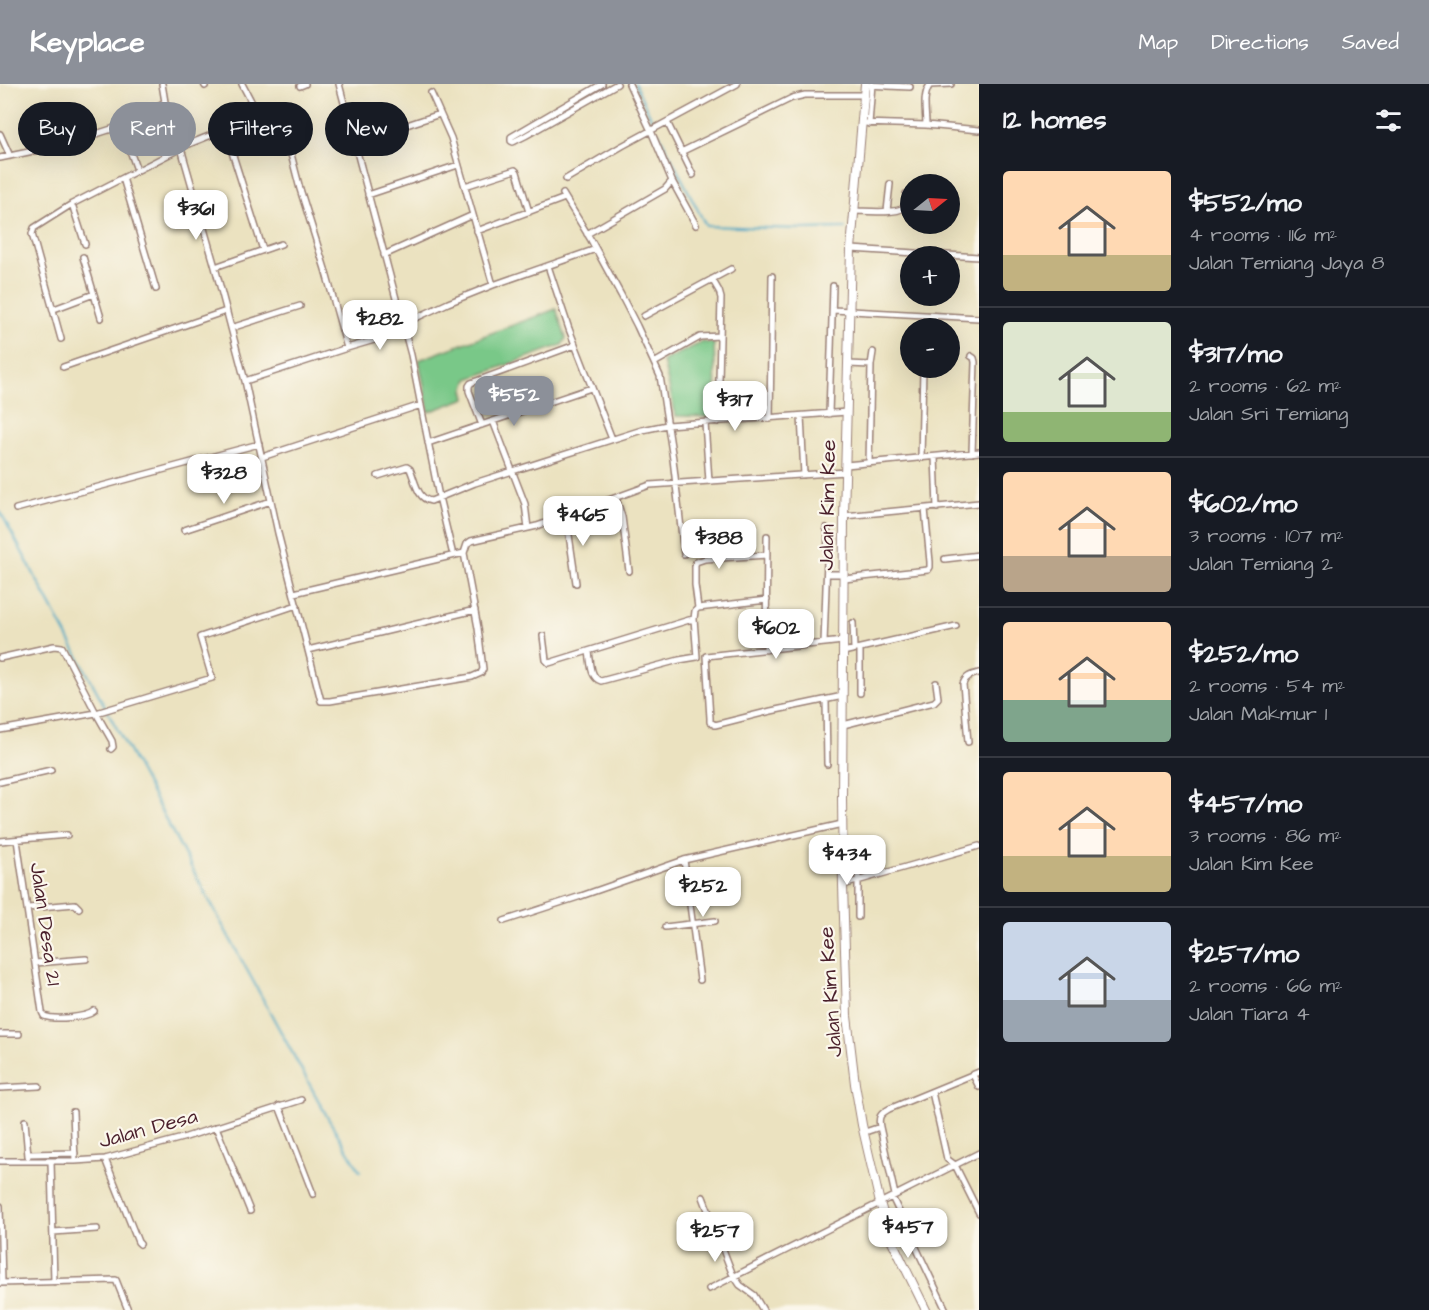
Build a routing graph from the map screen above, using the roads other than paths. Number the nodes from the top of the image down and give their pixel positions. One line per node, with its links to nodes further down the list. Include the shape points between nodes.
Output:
1 (162, 84): 13 (street)
2 (242, 84): 14 (street)
3 (339, 84): 15 (street)
4 (602, 84): 5 (street, via 511,137 511,141)
5 (617, 84)
6 (629, 84): 21 (street)
7 (737, 84): 17 (street)
8 (951, 84): 20 (street, via 927,87)
9 (868, 85): 10 (street); 12 (street, Jalan Kim Kee); 19 (street)
10 (910, 87)
11 (431, 93): 16 (street)
12 (864, 95): 19 (street, Jalan Kim Kee); 25 (street, via 792,98)
13 (165, 102)
14 (252, 102)
15 (344, 102)
16 (441, 114): 18 (street); 34 (street)
17 (667, 122): 21 (street); 25 (street)
18 (409, 124)
19 (866, 124): 20 (street); 45 (street, Jalan Kim Kee)
20 (926, 125): 23 (street)
21 (656, 128): 38 (street); 39 (street)
22 (109, 130): 26 (street)
23 (979, 130)
24 (0, 134): 26 (street)
25 (681, 152): 36 (street)
26 (10, 156): 33 (street)
27 (132, 156): 35 (street)
28 (165, 156): 35 (street)
29 (183, 156): 61 (street)
30 (233, 156): 56 (street)
31 (291, 156): 83 (street)
32 (359, 156): 42 (street)
33 (0, 158)
34 (458, 165): 41 (street); 42 (street)
35 (137, 170): 37 (street)
36 (693, 175)
37 (123, 178): 43 (street); 67 (street)
38 (566, 179)
39 (672, 182): 49 (street); 51 (street)
40 (890, 184): 46 (street)
41 (465, 186): 47 (street, via 515,170); 48 (street)
42 (369, 195): 57 (street)
43 (72, 204): 52 (street); 70 (street, via 34,228 32,234)
44 (900, 209): 46 (street)
45 (855, 211): 46 (street); 55 (street, Jalan Kim Kee)
46 (886, 211)
47 (529, 212): 50 (street); 51 (street, via 564,196)
48 (473, 215): 50 (street); 57 (street)
49 (696, 225)
50 (477, 231): 65 (street)
51 (587, 234): 54 (street)
52 (85, 244)
53 (281, 244): 56 (street)
54 (596, 249): 60 (street); 86 (street)
55 (852, 249): 59 (street); 73 (street, Jalan Kim Kee)
56 (263, 250): 61 (street)
57 (384, 255): 77 (street)
58 (83, 257): 68 (street)
59 (979, 257)
60 (548, 266): 65 (street); 82 (street)
61 (215, 267): 72 (street)
62 (731, 269): 64 (street)
63 (772, 276): 98 (street)
64 (712, 279): 74 (street); 80 (street, via 721,298)
65 (493, 285): 77 (street)
66 (833, 286): 71 (street)
67 (156, 289)
68 (94, 294): 70 (street); 75 (street)
69 (300, 306): 78 (street)
70 (54, 309): 81 (street)
71 (833, 310): 73 (street); 96 (street)
72 (226, 311): 78 (street); 89 (street)
73 (849, 311): 76 (street); 87 (street, Jalan Kim Kee)
74 (644, 316)
75 (101, 318)
76 (979, 318)
77 (403, 324): 79 (street)
78 (231, 328): 91 (street)
79 (405, 331): 83 (street); 94 (street)
80 (720, 336): 86 (street, via 694,340); 100 (street)
81 (61, 339)
82 (575, 345): 92 (street); 102 (street, via 471,383 469,391)
83 (347, 348): 91 (street)
84 (873, 352): 88 (street)
85 (971, 356): 93 (street, via 975,362)
86 (654, 363): 103 (street, via 662,386)
87 (848, 364): 88 (street); 95 (street, Jalan Kim Kee)
88 (871, 364): 111 (street)
89 (63, 367)
90 (923, 378): 110 (street)
91 (245, 381): 106 (street)
92 (591, 388): 99 (street); 104 (street)
93 (976, 402): 107 (street)
94 (421, 405): 105 (street); 108 (street)
95 (847, 412): 96 (street); 112 (street, Jalan Kim Kee)
96 (829, 414): 97 (street)
97 (801, 416): 98 (street); 114 (street)
98 (770, 418): 100 (street)
99 (494, 421): 102 (street); 113 (street)
100 (718, 422): 101 (street)
101 (705, 423): 103 (street); 116 (street)
102 (482, 425): 105 (street)
103 (667, 425): 104 (street); 117 (street)
104 (612, 439): 113 (street)
105 (429, 443): 118 (street)
106 (259, 444): 108 (street); 123 (street)
107 (976, 452): 109 (street)
108 (262, 457): 120 (street)
109 (935, 457): 110 (street); 122 (street)
110 (921, 458): 111 (street)
111 (869, 463): 112 (street)
112 (846, 469): 114 (street); 126 (street, Jalan Kim Kee)
113 (513, 471): 118 (street); 127 (street, via 525,504)
114 (804, 475): 116 (street)
115 (378, 476): 118 (street, via 407,467 421,497 428,501)
116 (709, 481): 117 (street)
117 (675, 483): 119 (street, via 650,485); 133 (street)
118 (439, 497): 132 (street)
119 (616, 498): 125 (street); 137 (street)
120 (271, 501): 129 (street); 141 (street)
121 (979, 503): 122 (street)
122 (937, 508): 124 (street)
123 (16, 509)
124 (925, 509): 126 (street); 139 (street, via 928,570)
125 (564, 516): 127 (street); 140 (street)
126 (844, 516): 139 (street, Jalan Kim Kee)
127 (528, 528): 131 (street, via 471,541)
128 (826, 528): 138 (street)
129 (183, 530)
130 (767, 536): 134 (street)
131 (464, 550): 141 (street); 145 (street)
132 (452, 551)
133 (684, 554)
134 (767, 555): 142 (street); 144 (street, via 696,562)
135 (979, 555): 136 (street)
136 (945, 559)
137 (629, 571)
138 (827, 574): 139 (street); 151 (street)
139 (844, 577): 150 (street, Jalan Kim Kee)
140 (576, 583)
141 (294, 592): 143 (street)
142 (767, 600): 144 (street); 154 (street)
143 (297, 605): 153 (street); 163 (street, via 200,637 212,678)
144 (698, 608): 146 (street)
145 (475, 610): 153 (street); 153 (street, via 483,669 472,677 321,701)
146 (694, 619): 155 (street); 155 (street, via 697,657 601,681 594,676)
147 (853, 623): 152 (street)
148 (956, 626): 152 (street)
149 (543, 636): 155 (street, via 549,663)
150 (843, 641): 151 (street); 156 (street, Jalan Kim Kee)
151 (824, 643): 154 (street)
152 (857, 649): 156 (street); 160 (street)
153 (308, 650)
154 (766, 650): 162 (street, via 706,656 712,724)
155 (589, 652)
156 (843, 652): 161 (street, Jalan Kim Kee)
157 (0, 658): 163 (street, via 59,646)
158 (979, 673): 166 (street, via 963,684)
159 (936, 683): 164 (street, via 938,697 934,702)
160 (860, 693)
161 (843, 696): 162 (street); 164 (street, Jalan Kim Kee)
162 (826, 700): 168 (street)
163 (96, 713): 165 (street); 167 (street, via 112,741)
164 (843, 725): 171 (street, Jalan Kim Kee)
165 (0, 730)
166 (968, 742)
167 (111, 748)
168 (827, 764)
169 (51, 770): 170 (street)
170 (0, 782)
171 (842, 824): 177 (street); 179 (street, Jalan Kim Kee)
172 (67, 835): 173 (street)
173 (17, 840): 174 (street); 180 (street, Jalan Desa 21)
174 (0, 841)
175 (979, 846): 178 (street)
176 (858, 854): 178 (street)
177 (684, 860): 183 (street); 185 (street)
178 (858, 881): 179 (street); 182 (street)
179 (843, 885): 204 (street, Jalan Kim Kee, via 847,1016)
180 (27, 908): 181 (street, via 75,904); 188 (street, Jalan Desa 21)
181 (79, 908)
182 (858, 917)
183 (504, 921)
184 (715, 921): 185 (street)
185 (692, 924): 186 (street); 189 (street)
186 (665, 927)
187 (86, 959): 188 (street)
188 (35, 963): 190 (street, Jalan Desa 21, via 44,1016 88,1015)
189 (700, 980)
190 (94, 1011)
191 (0, 1034): 192 (street)
192 (19, 1034)
193 (976, 1074): 195 (street); 197 (street)
194 (39, 1086): 196 (street)
195 (979, 1087)
196 (0, 1088)
197 (932, 1092): 203 (street, via 889,1108 878,1119); 213 (street, via 947,1160)
198 (301, 1100): 199 (street, Jalan Desa)
199 (279, 1106): 202 (street, Jalan Desa); 214 (street)
200 (73, 1112): 205 (street)
201 (25, 1121): 207 (street)
202 (216, 1127): 208 (street, Jalan Desa); 219 (street)
203 (877, 1128): 204 (street); 215 (street)
204 (865, 1132): 217 (street, Jalan Kim Kee)
205 (75, 1153): 207 (street, Jalan Desa); 212 (street)
206 (979, 1153): 213 (street)
207 (28, 1154): 210 (street)
208 (105, 1159): 212 (street, Jalan Desa); 224 (street)
209 (0, 1161): 210 (street, Jalan Desa)
210 (29, 1161): 211 (street, Jalan Desa)
211 (51, 1161): 212 (street, Jalan Desa); 223 (street)
212 (75, 1161)
213 (955, 1165): 215 (street); 220 (street)
214 (313, 1194)
215 (894, 1196): 217 (street); 232 (street)
216 (703, 1197): 225 (street)
217 (880, 1203): 225 (street); 231 (street, Jalan Kim Kee, via 891,1239)
218 (0, 1206): 221 (street)
219 (250, 1211)
220 (979, 1214)
221 (0, 1225): 227 (street)
222 (97, 1229): 223 (street)
223 (52, 1232): 226 (street)
224 (141, 1244)
225 (734, 1277): 228 (street); 230 (street, via 754,1295)
226 (54, 1282): 227 (street); 229 (street, via 116,1280)
227 (1, 1283)
228 (709, 1289)
229 (128, 1310)
230 (763, 1310)
231 (926, 1310)
232 (946, 1310)

